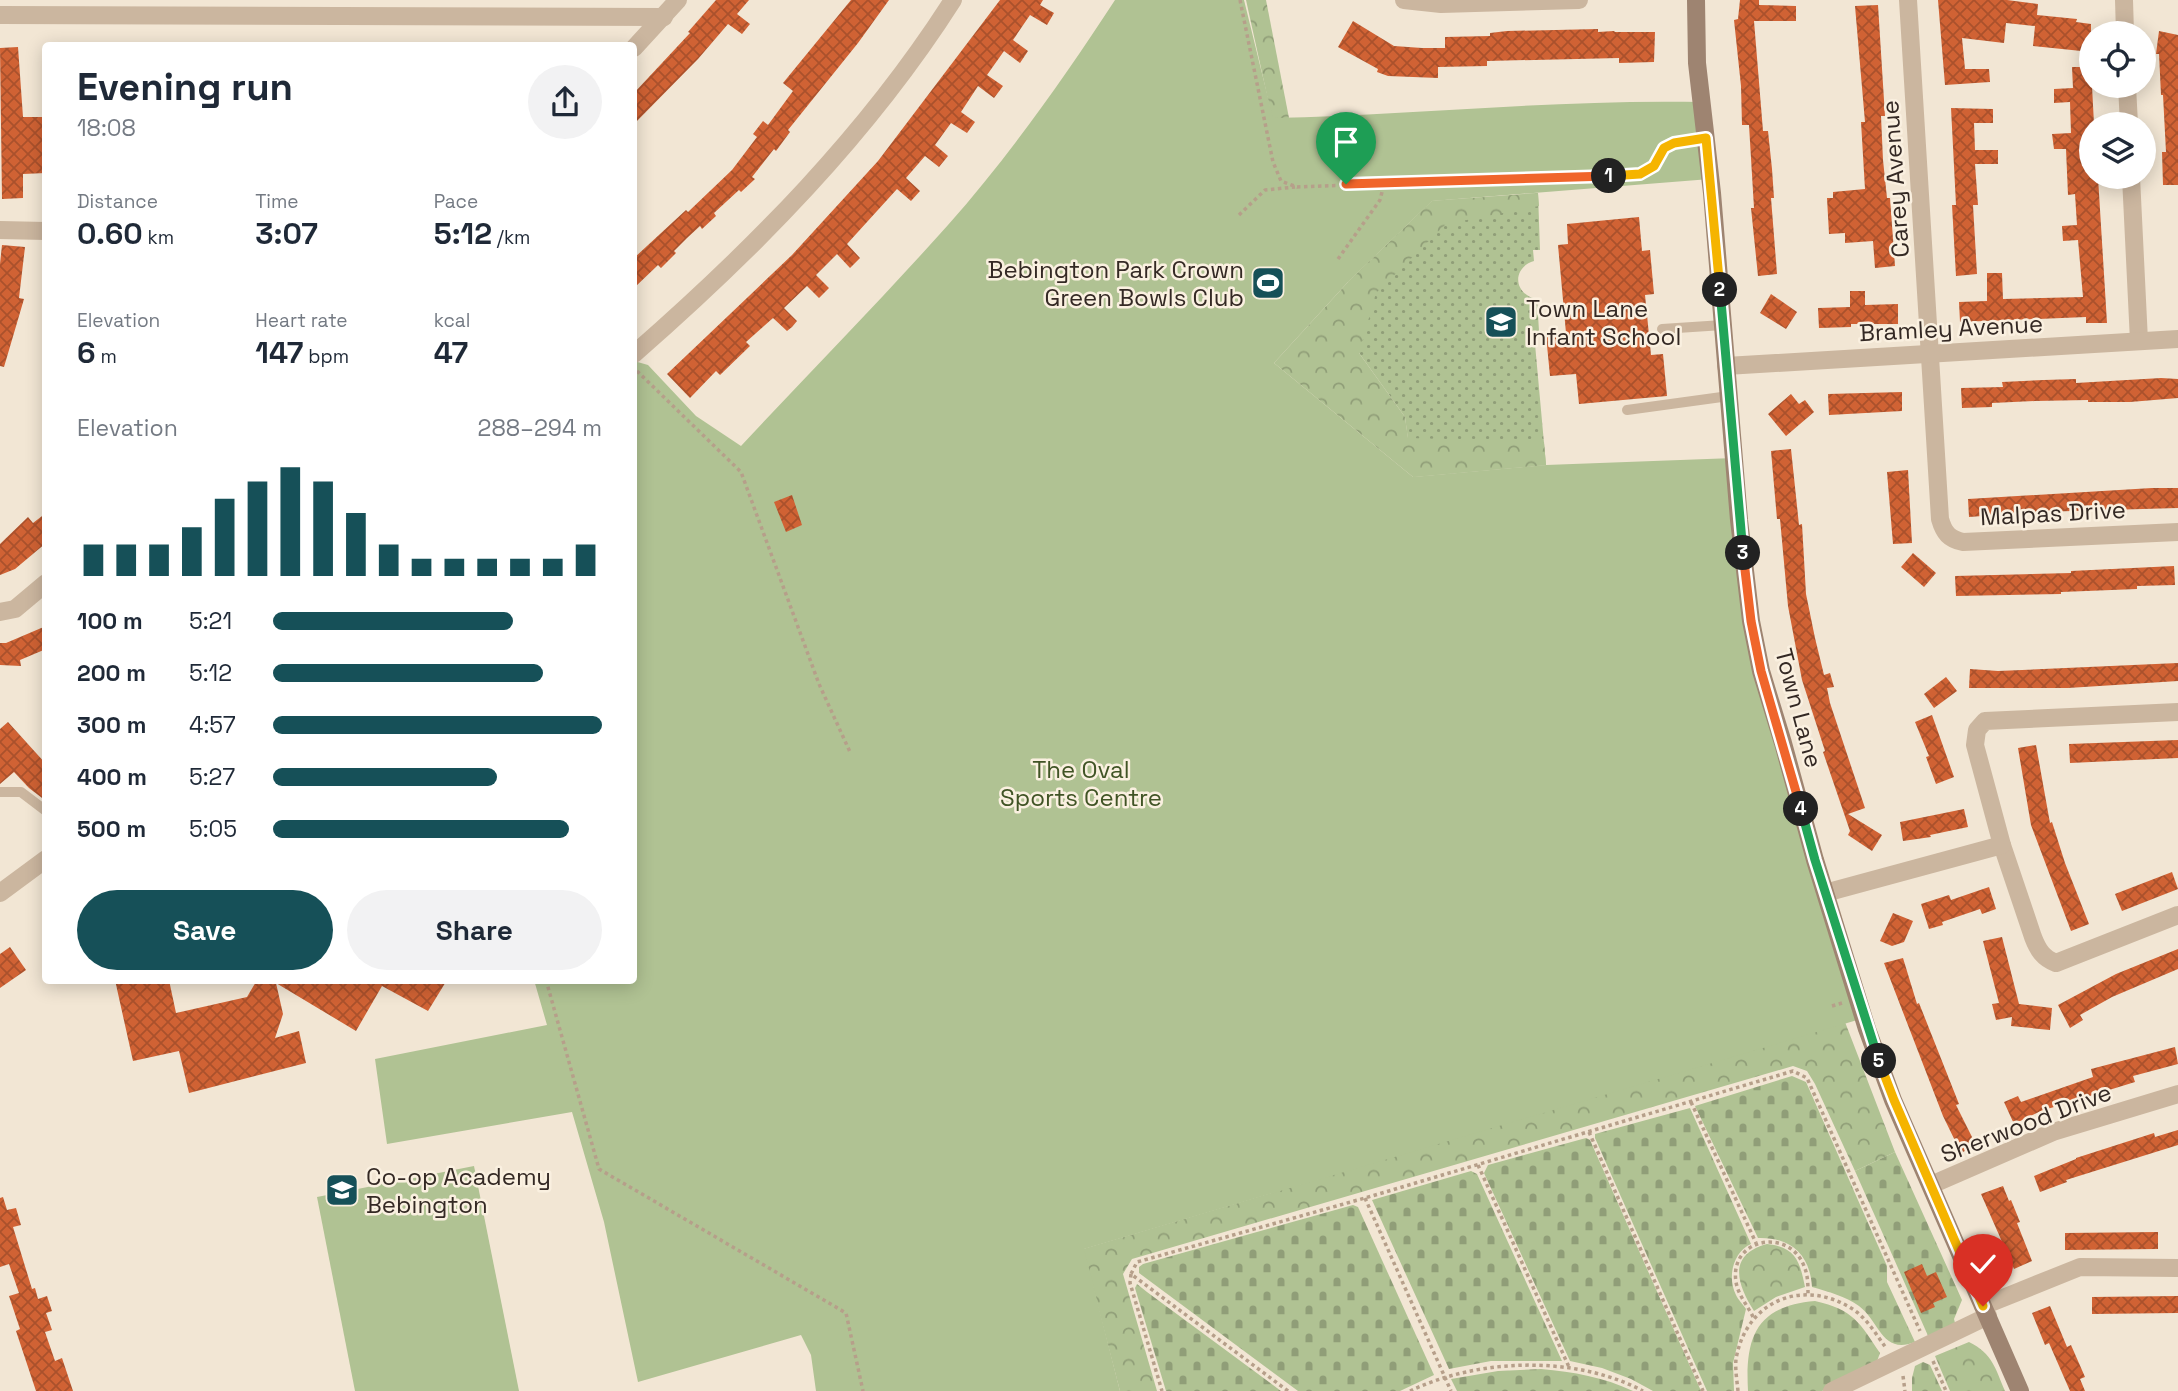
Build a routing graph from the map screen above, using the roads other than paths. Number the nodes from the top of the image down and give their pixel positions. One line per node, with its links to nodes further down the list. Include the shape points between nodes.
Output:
1 (678, 0): 9 (street)
2 (953, 0): 19 (street, via 891,90 828,167 746,252)
3 (1404, 0): 4 (street, via 1441,4)
4 (1579, 0)
5 (1696, 0): 15 (main road, Town Lane, via 1697,63)
6 (1908, 0): 20 (street, Carey Avenue)
7 (2124, 0): 10 (street)
8 (0, 15): 9 (street)
9 (664, 16): 11 (street)
10 (2125, 21)
11 (637, 45)
12 (2132, 189): 18 (street)
13 (0, 230): 14 (street)
14 (42, 231)
15 (1723, 325): 16 (lane); 21 (main road, Town Lane)
16 (1662, 329)
17 (2178, 339): 18 (street, Bramley Avenue)
18 (2139, 341): 20 (street, Bramley Avenue)
19 (637, 351)
20 (1931, 354): 21 (street, Bramley Avenue); 24 (street, Malpas Drive, via 1940,519 1953,540)
21 (1726, 366): 22 (main road, Town Lane)
22 (1729, 396): 23 (lane); 32 (main road, Town Lane, via 1739,520 1761,671)
23 (1627, 410)
24 (2178, 532)
25 (42, 586): 26 (street, via 15,609)
26 (0, 612)
27 (2178, 712): 30 (street, via 1985,721 1977,730 1975,745)
28 (0, 792): 29 (lane, via 21,792)
29 (42, 808)
30 (2002, 845): 32 (street); 34 (street, via 2038,950 2047,960 2056,963)
31 (42, 862): 33 (street)
32 (1825, 892): 36 (main road, Town Lane, via 1867,1029)
33 (0, 893)
34 (2178, 915)
35 (2178, 1094): 36 (street, Sherwood Drive, via 2053,1132)
36 (1931, 1185): 38 (main road, Town Lane)
37 (2178, 1268): 38 (street, via 2080,1267)
38 (1986, 1311): 39 (street, via 1927,1348); 40 (main road, Town Lane)
39 (1832, 1391)
40 (2020, 1391)

